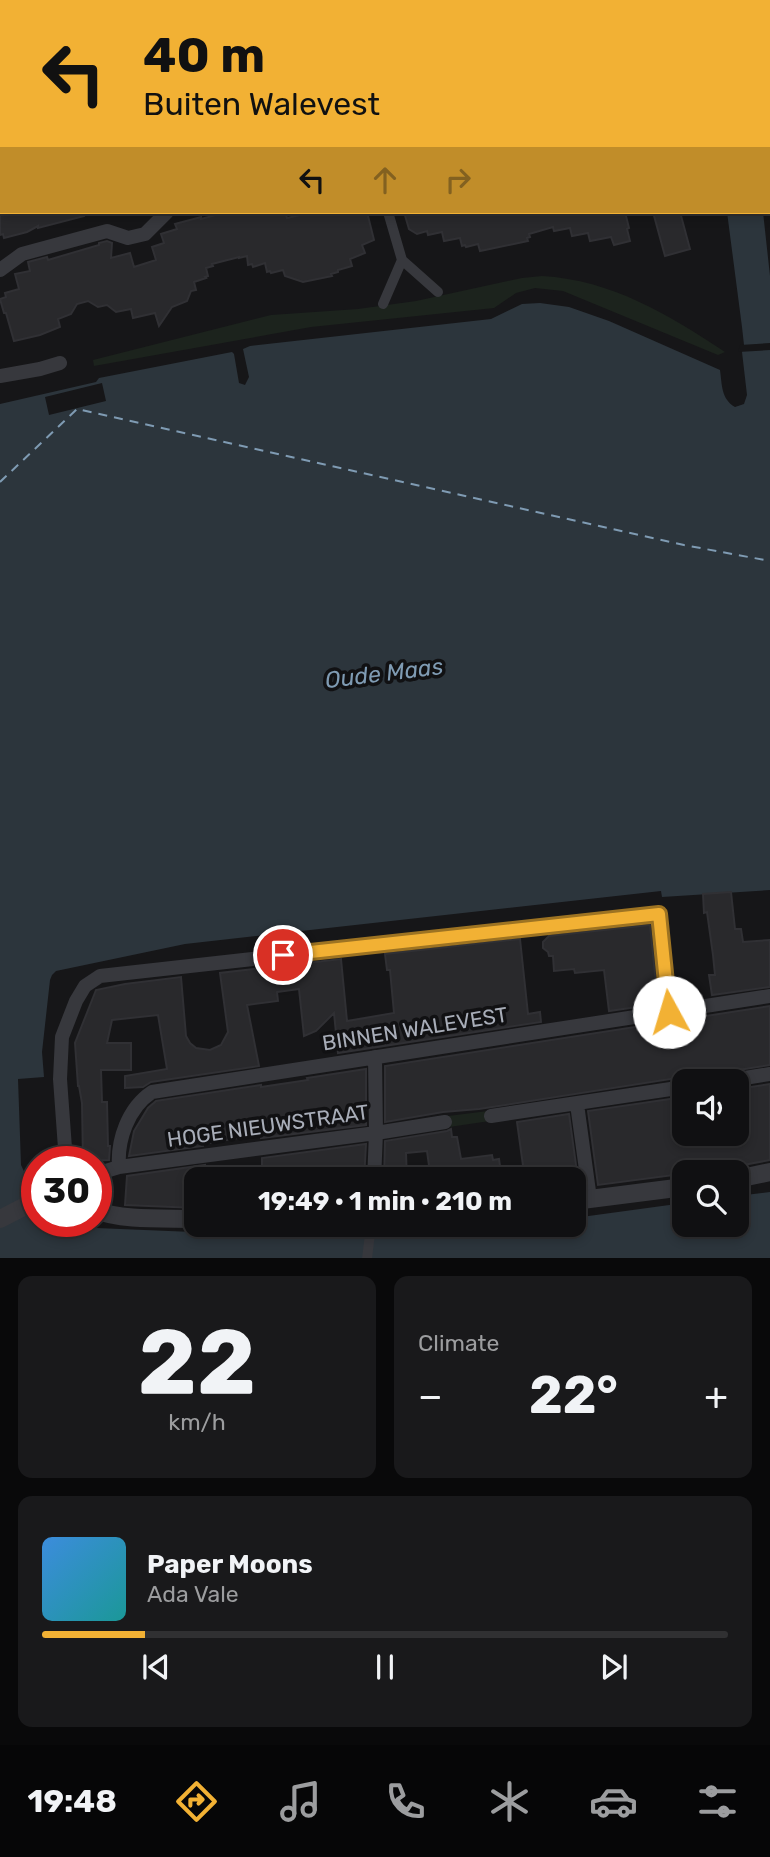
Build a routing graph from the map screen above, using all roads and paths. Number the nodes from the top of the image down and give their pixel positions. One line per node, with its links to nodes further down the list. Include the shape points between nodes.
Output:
1 (165, 214): 4 (street, via 145,234 128,238 107,231 22,254)
2 (389, 214): 3 (street)
3 (402, 260): 5 (street); 6 (street)
4 (0, 270)
5 (438, 292)
6 (383, 304)
7 (60, 363): 8 (street)
8 (0, 376)
9 (770, 996): 10 (street, BINNEN WALEVEST)
10 (669, 1012): 11 (street, BINNEN WALEVEST); 19 (street, via 659,914 100,976 85,986 76,1001 61,1044)
11 (376, 1057): 18 (street); 20 (street, BINNEN WALEVEST, via 152,1092 130,1118 118,1151)
12 (770, 1074): 13 (street)
13 (749, 1077)
14 (672, 1089): 15 (street)
15 (577, 1104): 16 (street); 22 (street)
16 (491, 1116)
17 (445, 1122): 18 (street, HOGE NIEUWSTRAAT)
18 (376, 1133): 20 (street, HOGE NIEUWSTRAAT); 21 (street)
19 (65, 1146)
20 (119, 1167): 23 (street, HOGE NIEUWSTRAAT)
21 (375, 1167)
22 (580, 1167)
23 (112, 1169)
24 (770, 1172): 25 (street)
25 (749, 1176)
26 (672, 1188): 27 (street)
27 (586, 1199)
28 (21, 1208): 30 (street)
29 (112, 1215): 31 (street)
30 (0, 1219)
31 (184, 1219)
32 (370, 1237): 33 (street)
33 (368, 1258)

